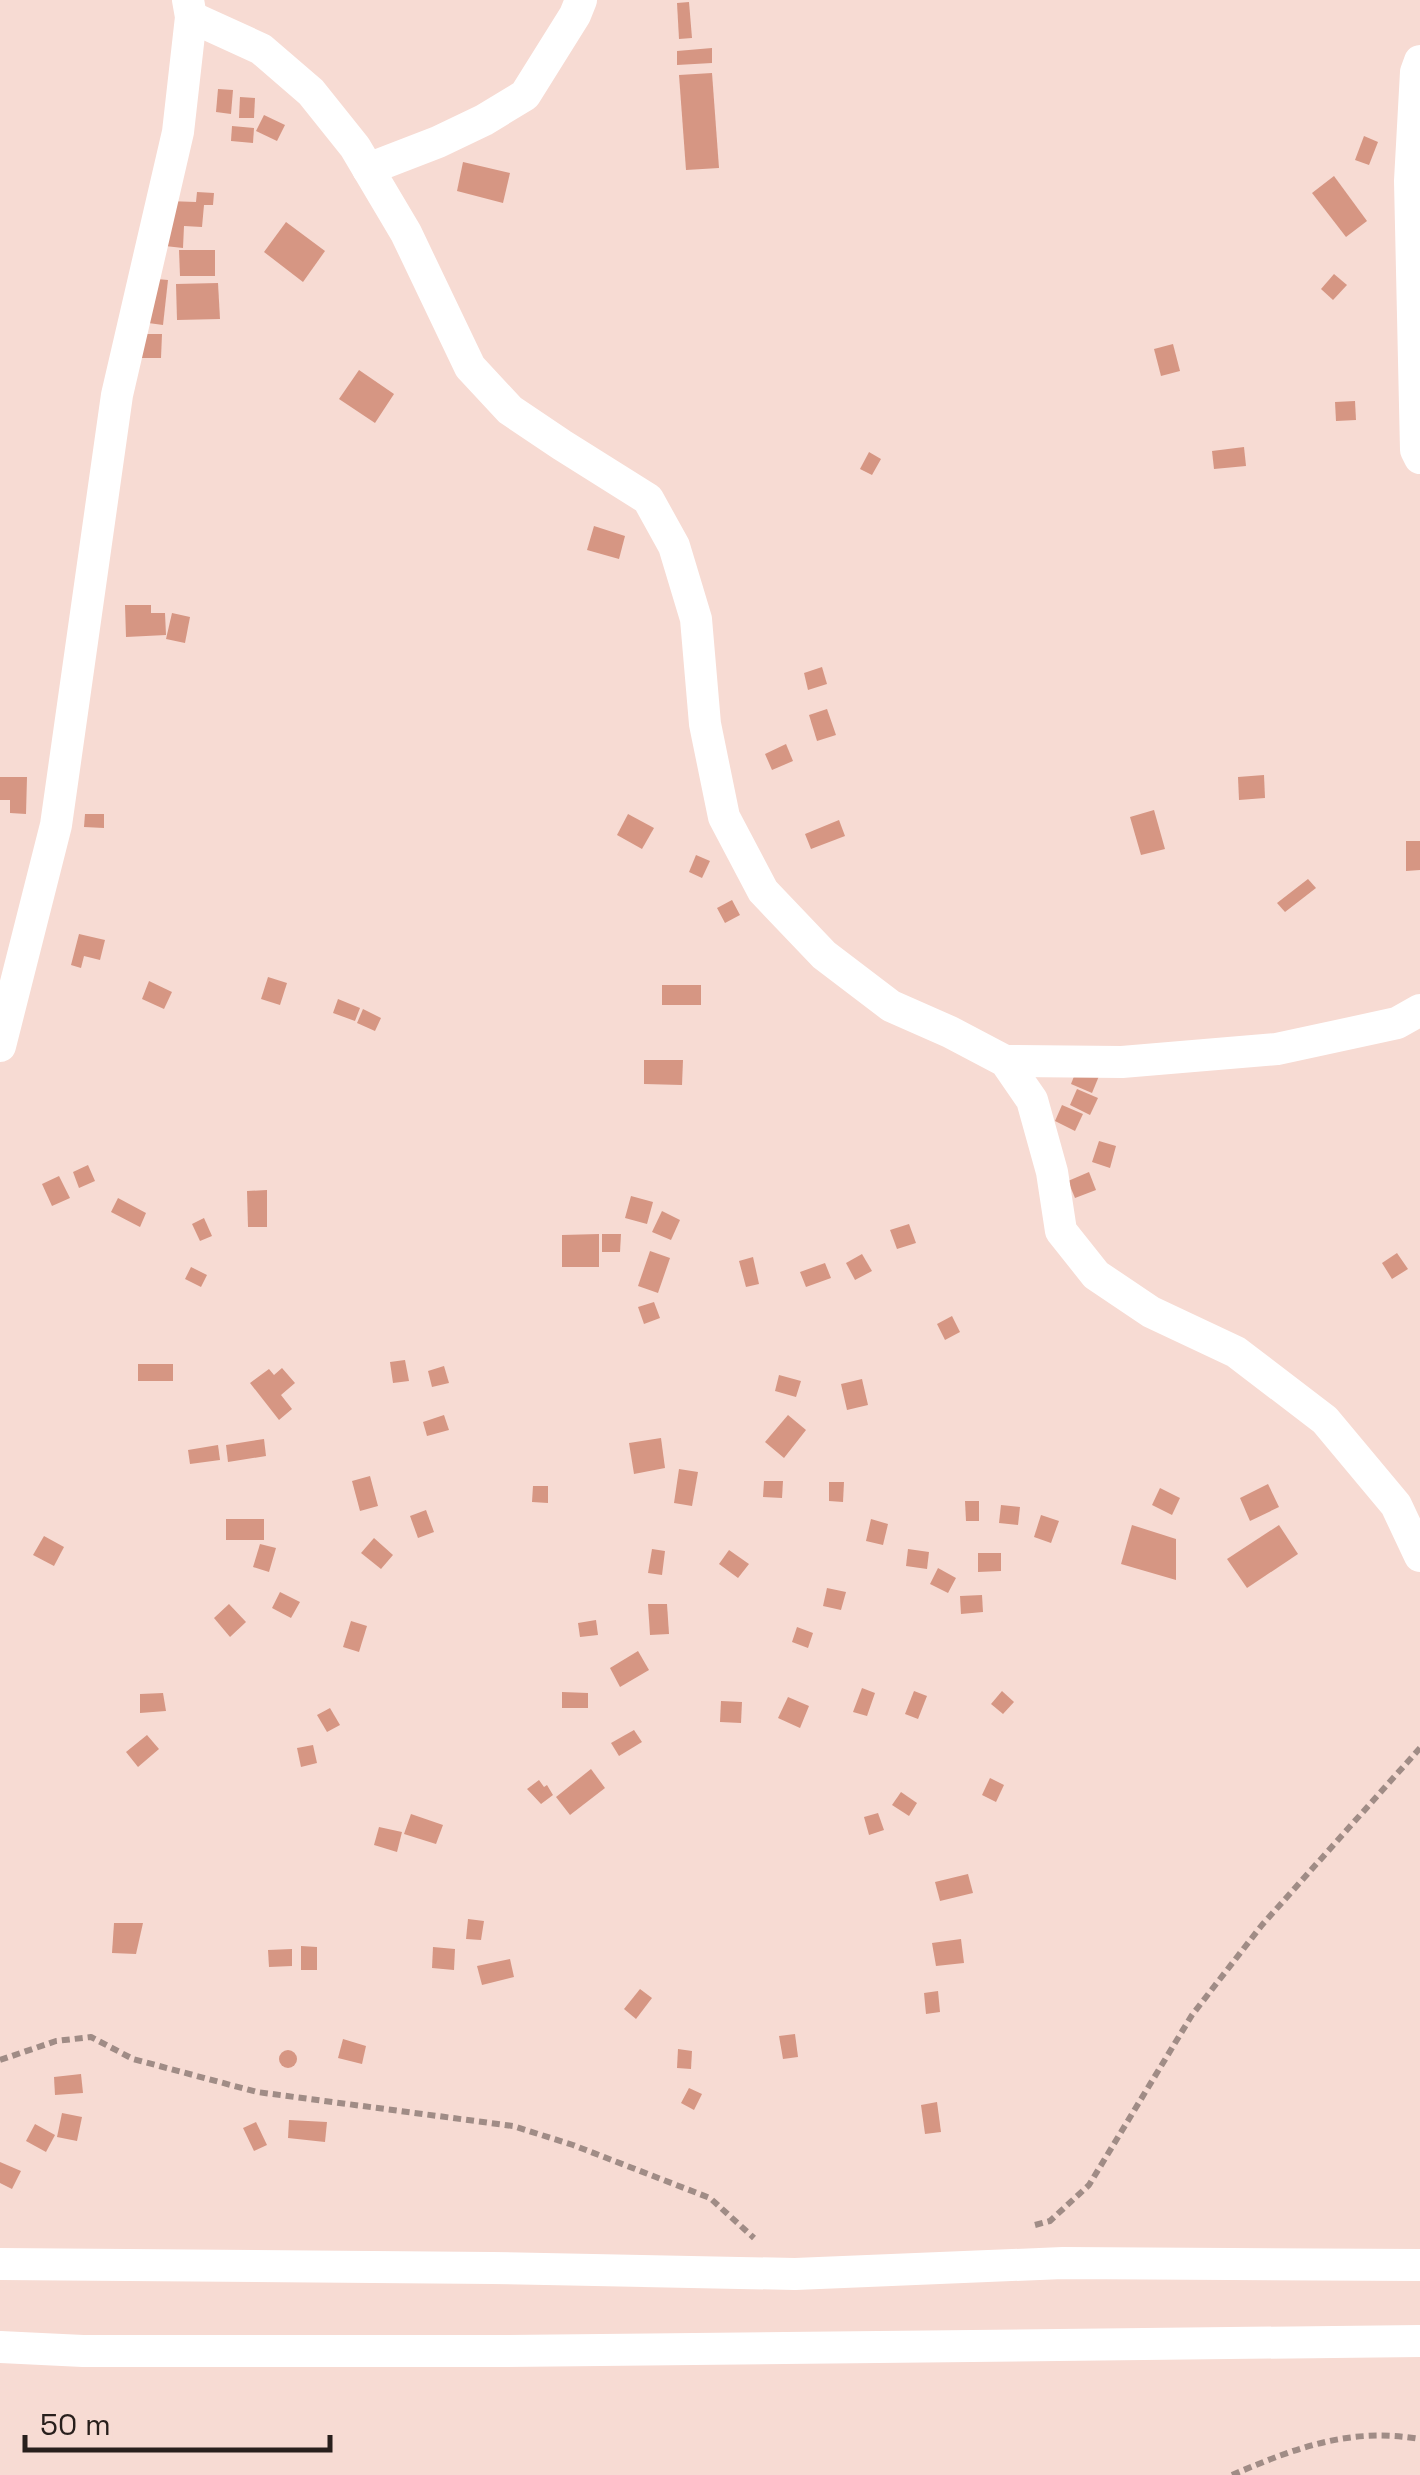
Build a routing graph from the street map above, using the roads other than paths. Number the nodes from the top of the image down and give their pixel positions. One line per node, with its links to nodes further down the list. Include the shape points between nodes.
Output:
1 (581, 0): 4 (street, via 524,95 438,142)
2 (190, 8): 4 (street, via 261,50 311,92); 7 (street, via 178,132 117,395 56,825)
3 (1420, 60): 5 (street, via 1410,182)
4 (368, 169): 8 (street, via 470,366 510,410 648,498 674,546 696,619 705,724 724,817 763,890 824,955 891,1006)
5 (1420, 458)
6 (1420, 1010): 8 (street, via 1397,1022 1276,1049 1122,1062)
7 (0, 1046)
8 (1005, 1061): 9 (street, via 1032,1100 1061,1231 1096,1275 1152,1312 1236,1352 1325,1420 1396,1506)
9 (1420, 1556)
10 (0, 2264): 11 (street, via 795,2274 1063,2263)
11 (1420, 2264)
12 (1420, 2341): 13 (street, via 447,2351)
13 (0, 2347)

